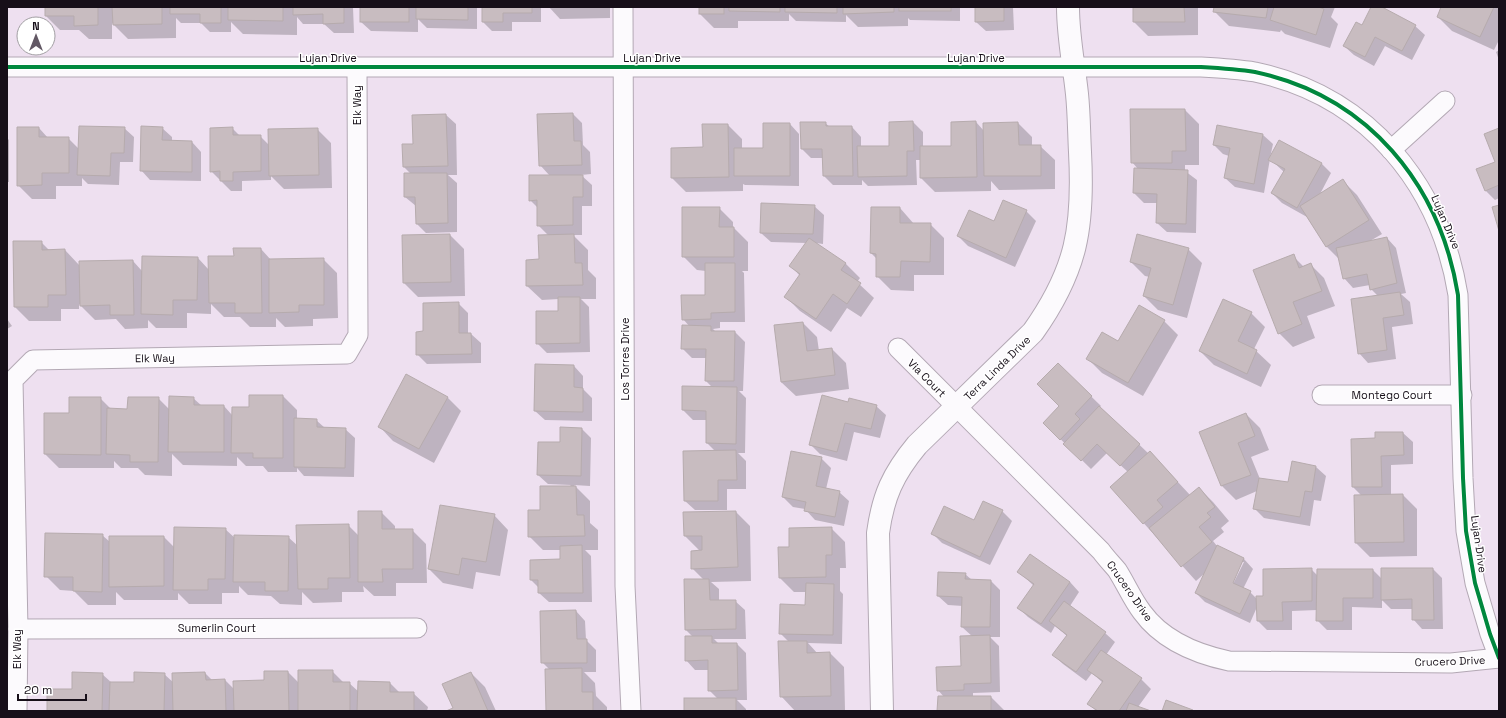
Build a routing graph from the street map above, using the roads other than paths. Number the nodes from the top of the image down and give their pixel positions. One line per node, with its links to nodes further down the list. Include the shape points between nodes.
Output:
1 (623, 7): 5 (street, Los Torres Drive)
2 (1068, 7): 6 (street, Terra Linda Drive)
3 (7, 67): 4 (street, Lujan Drive)
4 (357, 67): 5 (street, Lujan Drive); 14 (street, Elk Way, via 358,336 347,354 33,360 13,380)
5 (623, 67): 6 (street, Lujan Drive); 17 (street, Los Torres Drive, via 626,586)
6 (1073, 67): 8 (street, Lujan Drive, via 1201,67 1255,72 1307,89 1331,102 1364,125); 12 (street, Terra Linda Drive, via 1082,186 1078,238 1071,263 1061,288 1033,332)
7 (1445, 101): 8 (street)
8 (1392, 150): 11 (street, Lujan Drive, via 1424,193 1446,242 1454,268 1458,295)
9 (898, 348): 12 (street, Via Court)
10 (1322, 395): 11 (street, Montego Court)
11 (1462, 395): 15 (street, Lujan Drive, via 1466,531 1475,583)
12 (957, 407): 15 (street, Crucero Drive, via 1101,551 1116,570 1142,613 1160,631 1181,646 1204,656 1229,661 1451,663); 18 (street, Terra Linda Drive, via 901,464 889,485 881,508 878,533)
13 (417, 628): 14 (street, Sumerlin Court)
14 (18, 629): 16 (street, Elk Way)
15 (1499, 658)
16 (17, 711)
17 (631, 711)
18 (882, 711)

